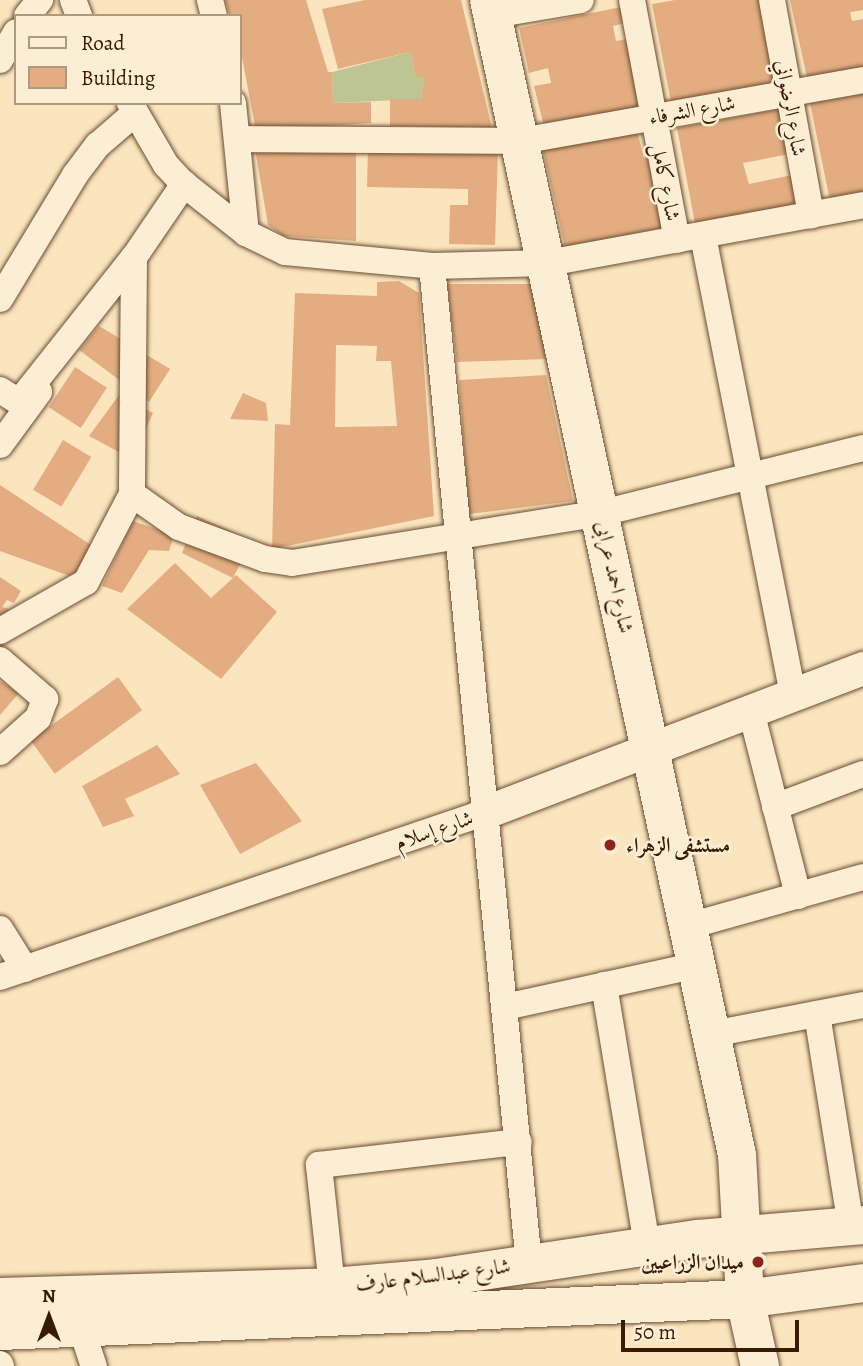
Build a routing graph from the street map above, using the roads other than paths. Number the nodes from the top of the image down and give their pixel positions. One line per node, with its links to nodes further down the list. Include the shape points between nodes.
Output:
1 (40, 0): 6 (street)
2 (581, 0): 5 (street)
3 (632, 0): 13 (street, شارع كامل)
4 (772, 0): 10 (street, شارع الرضواني)
5 (491, 8): 15 (main road, شارع احمد عرابى)
6 (29, 14)
7 (14, 36): 8 (street)
8 (0, 60)
9 (863, 80): 10 (street, شارع الشرفاء)
10 (789, 93): 13 (street, شارع الشرفاء); 18 (street, شارع الرضواني)
11 (233, 105): 14 (street)
12 (133, 108): 16 (street, via 166,165); 24 (street, via 75,176)
13 (653, 117): 15 (street, شارع الشرفاء); 20 (street, شارع كامل)
14 (238, 139): 15 (street, شارع الشرفاء); 19 (street)
15 (521, 141): 22 (main road, شارع احمد عرابى)
16 (184, 184): 19 (street); 21 (street)
17 (863, 205): 18 (street)
18 (811, 215): 20 (street)
19 (246, 233): 23 (street, via 285,251)
20 (690, 238): 22 (street); 28 (street, شارع كامل)
21 (134, 257): 25 (street, via 19,402); 26 (street); 29 (street)
22 (548, 263): 23 (street); 30 (main road, شارع احمد عرابى)
23 (432, 266): 31 (street)
24 (0, 299)
25 (0, 390)
26 (0, 445)
27 (863, 448): 28 (street)
28 (751, 476): 30 (street); 35 (street, شارع كامل)
29 (132, 494): 31 (street, via 179,527 265,559 292,563); 32 (street, via 86,582)
30 (602, 513): 31 (street); 37 (main road, شارع احمد عرابى)
31 (455, 533): 41 (street)
32 (0, 631)
33 (0, 660): 38 (street, via 45,699 38,718)
34 (863, 668): 35 (street, شارع إسلام)
35 (793, 695): 36 (street, شارع إسلام)
36 (751, 712): 37 (street, شارع إسلام); 40 (street)
37 (651, 750): 41 (street, شارع إسلام); 44 (main road, شارع احمد عرابى)
38 (0, 752)
39 (863, 774): 40 (street)
40 (775, 807): 43 (street)
41 (483, 813): 47 (street, شارع إسلام); 50 (street)
42 (863, 877): 43 (street)
43 (798, 896): 44 (street)
44 (689, 926): 46 (main road, شارع احمد عرابى)
45 (0, 929): 47 (street)
46 (697, 965): 48 (street); 52 (main road, شارع احمد عرابى)
47 (12, 973)
48 (604, 985): 50 (street); 58 (street)
49 (863, 1005): 51 (street)
50 (505, 1007): 53 (street)
51 (817, 1014): 52 (street); 55 (street)
52 (712, 1034): 54 (main road, شارع احمد عرابى)
53 (519, 1142): 59 (street); 61 (street, via 319,1165)
54 (737, 1155): 56 (main road, شارع احمد عرابى, via 760,1194); 57 (main road, شارع احمد عرابى)
55 (857, 1225): 56 (main road, شارع عبدالسلام عارف)
56 (789, 1228): 57 (main road, شارع عبدالسلام عارف)
57 (743, 1234): 58 (main road, شارع عبدالسلام عارف); 63 (main road, شارع احمد عرابى)
58 (647, 1246): 59 (main road, شارع عبدالسلام عارف)
59 (529, 1264): 61 (main road, شارع عبدالسلام عارف)
60 (863, 1283): 63 (main road, شارع عبدالسلام عارف)
61 (332, 1287): 62 (main road, شارع عبدالسلام عارف)
62 (0, 1297)
63 (745, 1299): 64 (main road, شارع عبدالسلام عارف); 67 (main road, شارع احمد عرابى)
64 (82, 1330): 65 (main road, شارع عبدالسلام عارف); 66 (street)
65 (0, 1331)
66 (94, 1366)
67 (760, 1366)

